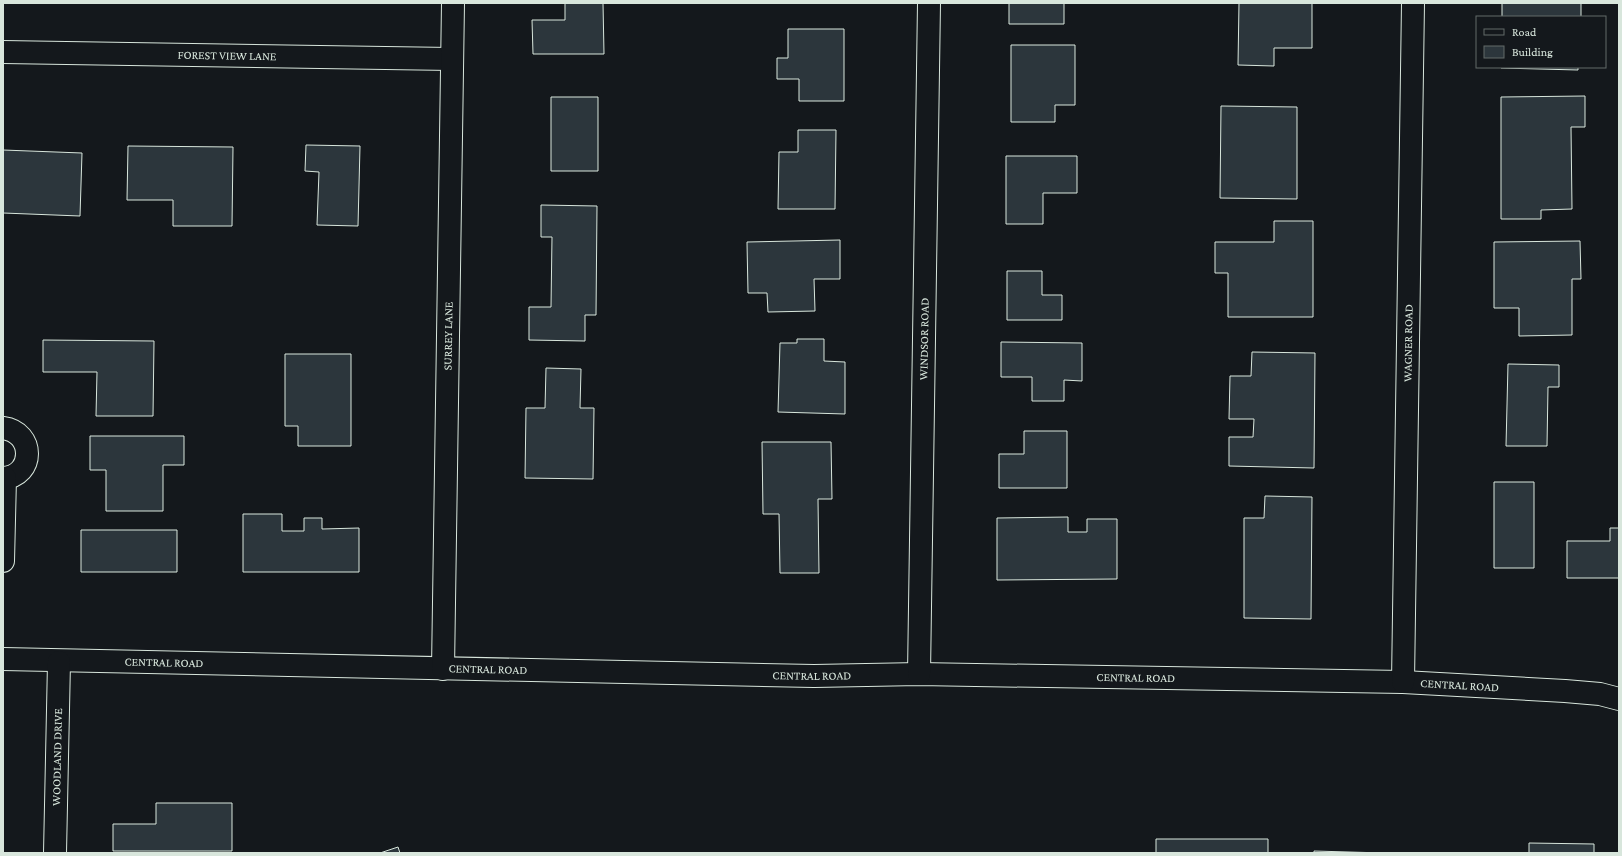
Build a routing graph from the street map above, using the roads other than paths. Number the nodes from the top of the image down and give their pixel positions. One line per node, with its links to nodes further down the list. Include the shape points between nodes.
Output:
1 (453, 3): 5 (street, SURREY LANE)
2 (929, 3): 12 (street, WINDSOR ROAD)
3 (1413, 3): 13 (street, WAGNER ROAD)
4 (3, 52): 5 (street, FOREST VIEW LANE)
5 (451, 59): 11 (street, SURREY LANE)
6 (3, 428): 7 (street, via 21,436 28,452 21,470)
7 (4, 478): 8 (street)
8 (3, 561)
9 (3, 659): 10 (street, CENTRAL ROAD)
10 (59, 662): 11 (street, CENTRAL ROAD); 15 (street, WOODLAND DRIVE)
11 (443, 669): 12 (street, CENTRAL ROAD, via 814,676)
12 (919, 674): 13 (street, CENTRAL ROAD)
13 (1403, 682): 14 (street, CENTRAL ROAD, via 1565,691 1600,694)
14 (1619, 699)
15 (55, 853)

